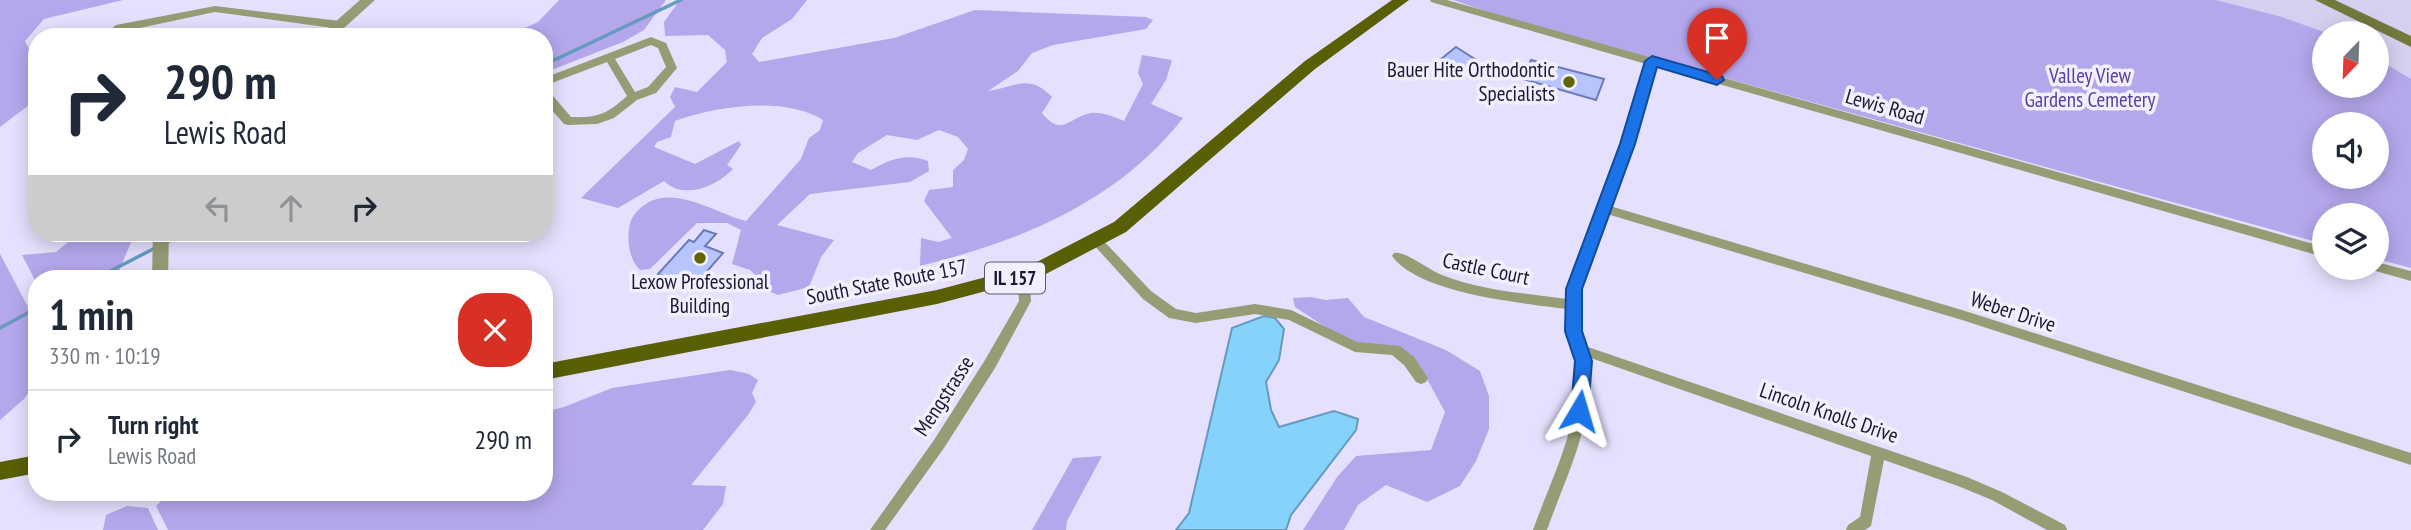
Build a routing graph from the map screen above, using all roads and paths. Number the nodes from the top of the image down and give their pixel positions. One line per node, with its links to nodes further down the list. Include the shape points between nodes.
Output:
1 (368, 0): 5 (street)
2 (1402, 0): 15 (main road, South State Route 157 / IL 157, via 1331,49 1120,227)
3 (1436, 0): 10 (street, Lewis Road)
4 (2322, 0): 8 (main road)
5 (340, 25): 6 (street, via 215,9); 7 (street)
6 (121, 28)
7 (336, 28)
8 (2411, 42)
9 (609, 57): 11 (street); 12 (street); 12 (street, via 651,41 662,46 672,68 652,90)
10 (1652, 61): 14 (street); 17 (street, Lewis Road)
11 (553, 79)
12 (633, 97): 13 (street, via 609,119 597,122 568,121)
13 (553, 105)
14 (1602, 208): 23 (street); 28 (street, Weber Drive, via 1962,315)
15 (1096, 240): 21 (main road, South State Route 157 / IL 157); 26 (street, via 1147,295 1173,314 1196,318 1255,309 1291,316 1355,347 1395,350)
16 (161, 242): 19 (street)
17 (2312, 249)
18 (1398, 256): 23 (street, Castle Court, via 1413,269 1445,283)
19 (160, 270)
20 (2389, 270): 22 (street)
21 (1023, 275): 25 (main road, South State Route 157 / IL 157, via 937,297); 31 (street, Mengstrasse, via 1025,301 990,364)
22 (2411, 276)
23 (1572, 305): 24 (street)
24 (1579, 349): 27 (street, Lincoln Knolls Drive); 32 (street, via 1584,361 1579,411)
25 (553, 370)
26 (1421, 378)
27 (1879, 452): 33 (street, via 1867,521); 34 (street, Lincoln Knolls Drive, via 1997,496)
28 (2411, 459)
29 (28, 466): 30 (main road)
30 (0, 471)
31 (877, 530)
32 (1540, 530)
33 (1853, 530)
34 (2060, 530)

